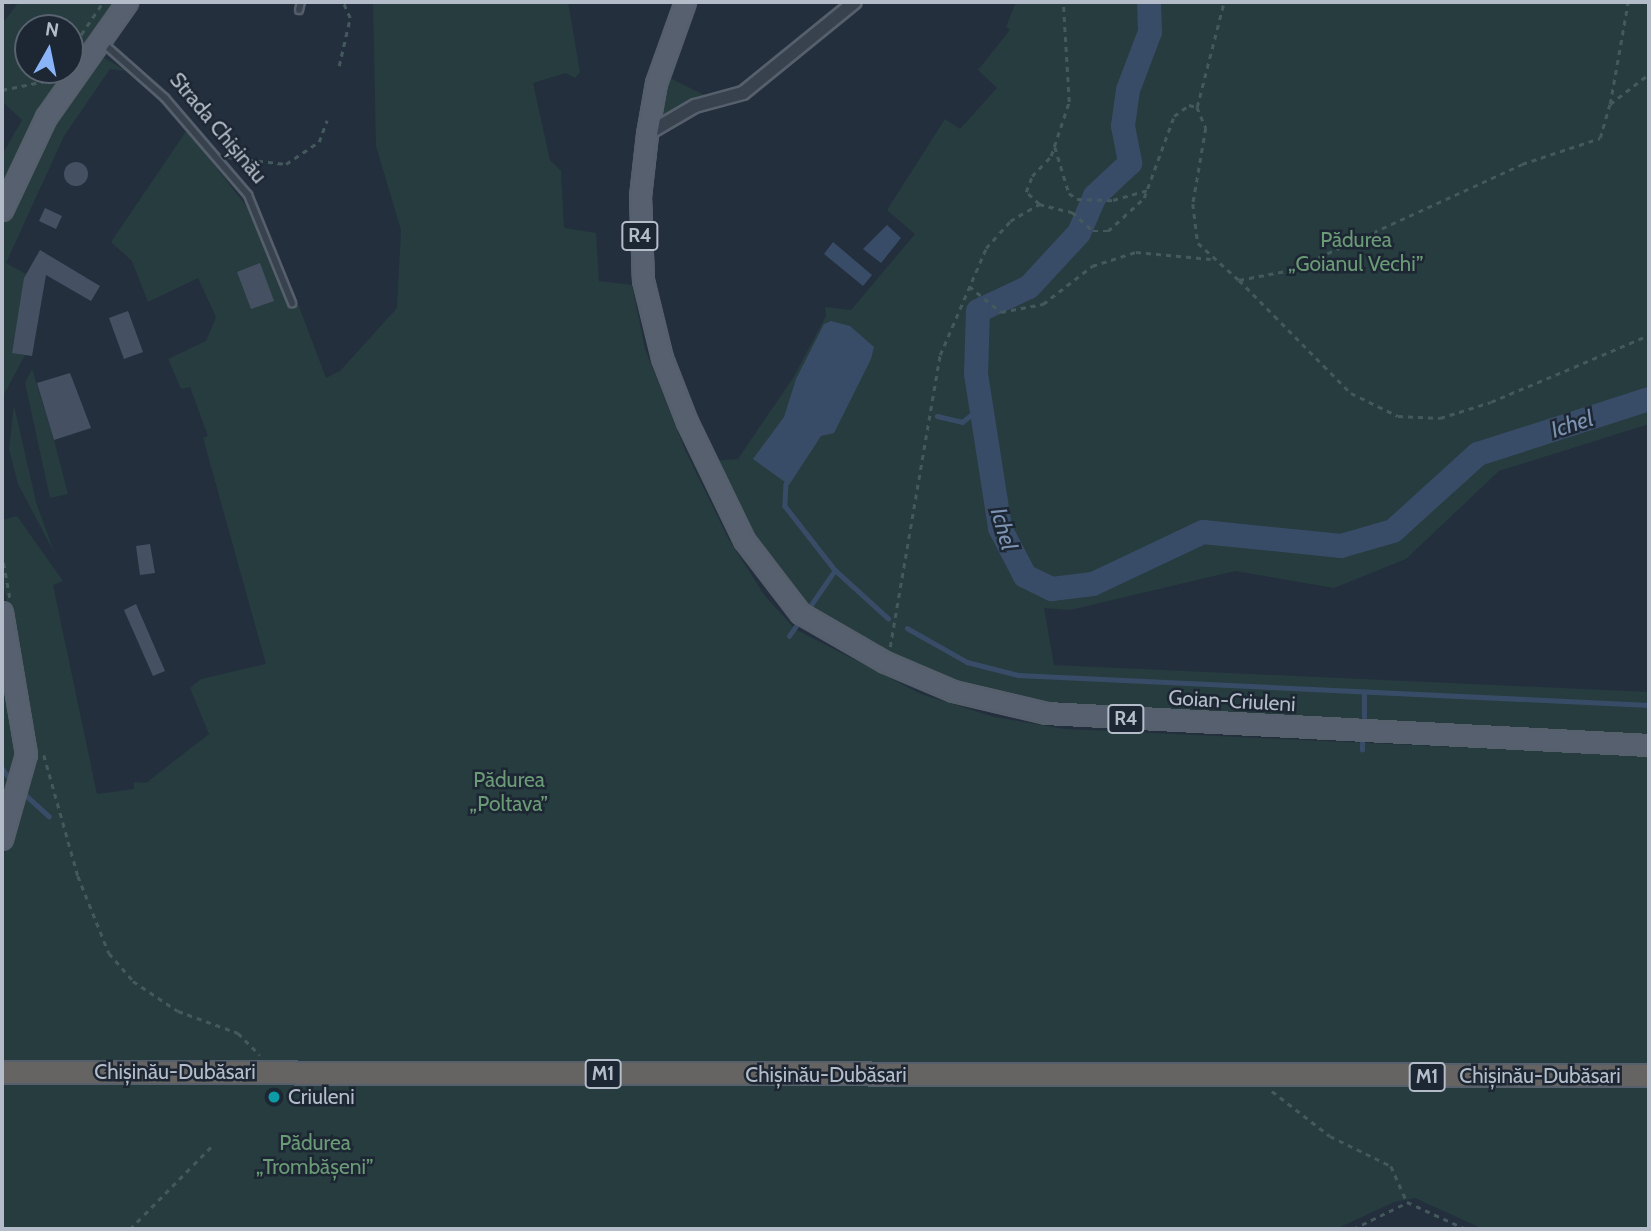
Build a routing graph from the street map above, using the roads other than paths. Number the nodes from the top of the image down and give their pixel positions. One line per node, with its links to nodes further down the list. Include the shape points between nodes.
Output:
1 (127, 2): 6 (main road)
2 (301, 2): 5 (lane)
3 (685, 2): 7 (main road, R4, via 656,83)
4 (855, 2): 7 (street, via 743,93 695,106)
5 (299, 10)
6 (99, 40): 8 (main road, via 46,117); 9 (lane, Strada Chișinău, via 137,69 215,156 259,214)
7 (647, 134): 11 (main road, Goian-Criuleni / R4, via 640,196 643,280 662,358 744,540 775,587 824,630 953,691 1046,713)
8 (2, 210)
9 (292, 303)
10 (7, 609): 12 (main road, via 25,726 24,771)
11 (1649, 745)
12 (2, 839)
13 (2, 1072): 14 (highway, Chișinău-Dubăsari / M1)
14 (1649, 1075)

